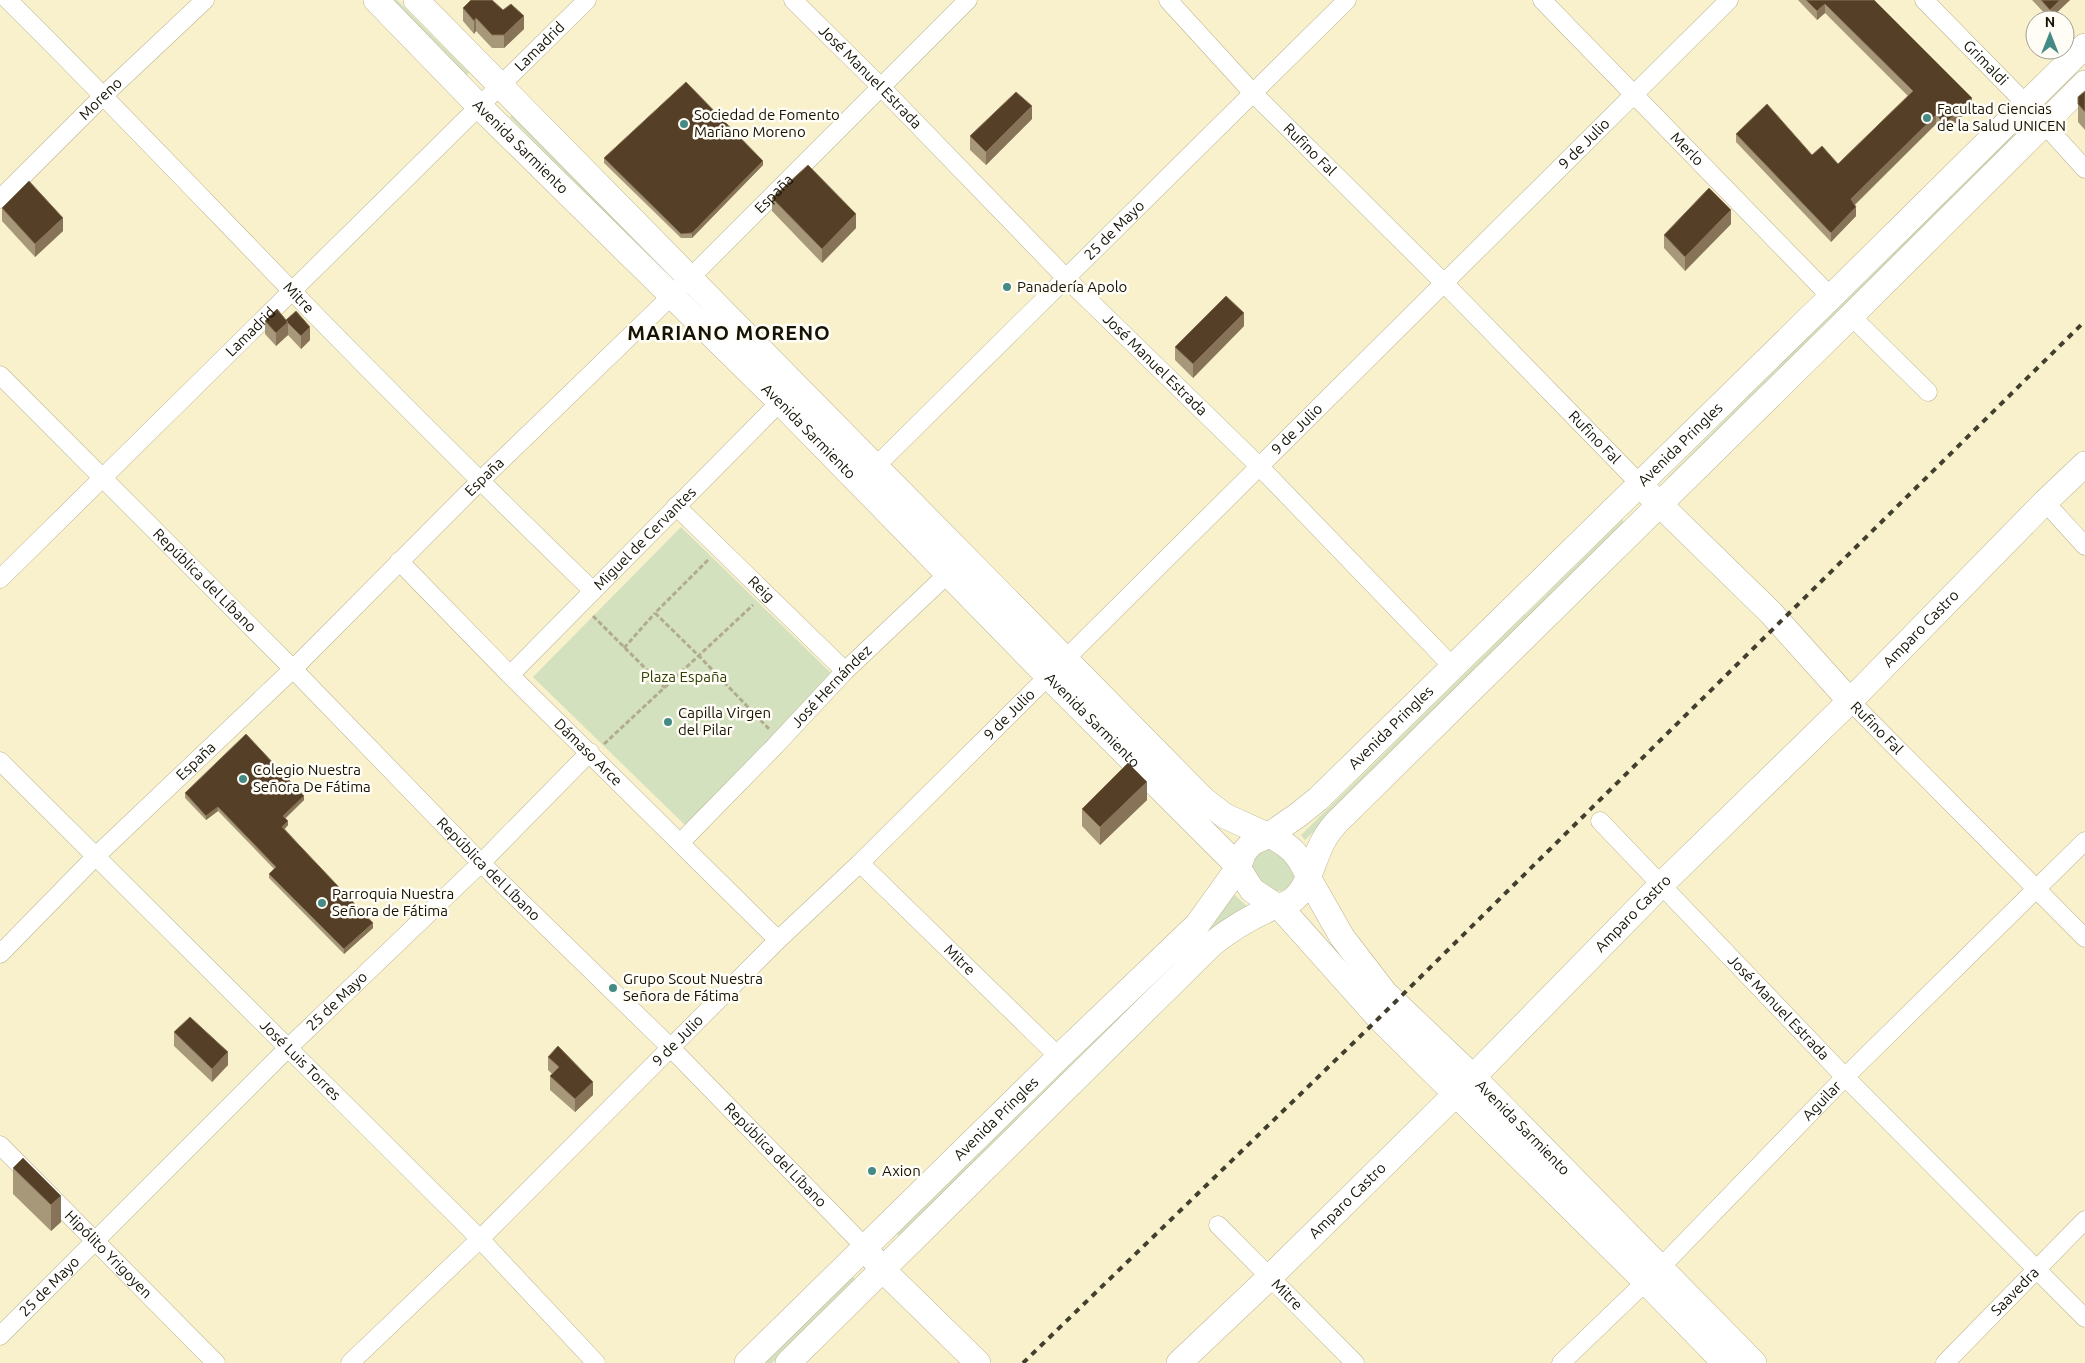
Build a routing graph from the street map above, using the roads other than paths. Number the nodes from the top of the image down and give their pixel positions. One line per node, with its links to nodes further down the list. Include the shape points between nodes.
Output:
1 (8, 0): 19 (street, Mitre)
2 (205, 0): 19 (street, Moreno)
3 (376, 0): 21 (main road, Avenida Sarmiento)
4 (416, 0): 15 (main road, Avenida Sarmiento)
5 (586, 0): 15 (street, Lamadrid)
6 (793, 0): 16 (street, José Manuel Estrada)
7 (968, 0): 16 (street, España)
8 (1168, 0): 17 (street, Rufino Fal)
9 (1346, 0): 17 (street, 25 de Mayo)
10 (1542, 0): 18 (street, Merlo)
11 (1729, 0): 18 (street, 9 de Julio)
12 (1924, 0): 20 (street, Grimaldi)
13 (2085, 46): 20 (main road, Avenida Pringles)
14 (2085, 83): 22 (main road, Avenida Pringles)
15 (501, 86): 21 (street, Lamadrid); 27 (main road, Avenida Sarmiento)
16 (882, 88): 25 (street, José Manuel Estrada); 27 (street, España)
17 (1252, 92): 25 (street, 25 de Mayo); 26 (street, Rufino Fal)
18 (1634, 94): 26 (street, 9 de Julio); 29 (street, Merlo)
19 (104, 95): 24 (street, Moreno); 28 (street, Mitre)
20 (2026, 104): 22 (street, Grimaldi); 29 (main road, Avenida Pringles)
21 (480, 107): 27 (main road, Avenida Sarmiento); 28 (street, Lamadrid)
22 (2043, 124): 23 (street, Grimaldi); 30 (main road, Avenida Pringles)
23 (2085, 170)
24 (0, 199)
25 (1066, 278): 35 (street, José Manuel Estrada); 36 (street, 25 de Mayo)
26 (1446, 284): 35 (street, 9 de Julio); 39 (street, Rufino Fal)
27 (681, 287): 33 (main road, Avenida Sarmiento); 36 (main road, Avenida Sarmiento); 38 (street, España)
28 (291, 291): 37 (street, Lamadrid); 38 (street, Mitre)
29 (1831, 297): 39 (main road, Avenida Pringles)
30 (1851, 316): 32 (street); 42 (main road, Avenida Pringles)
31 (0, 375): 37 (street, República del Líbano)
32 (1928, 392)
33 (780, 402): 36 (main road, Avenida Sarmiento); 41 (street, Miguel de Cervantes)
34 (2085, 464): 40 (main road, Amparo Castro)
35 (1259, 466): 48 (street, 9 de Julio); 49 (street, José Manuel Estrada)
36 (868, 476): 45 (main road, Avenida Sarmiento)
37 (102, 478): 46 (street, Lamadrid); 50 (street, República del Líbano)
38 (480, 481): 44 (street, España); 47 (street, Mitre)
39 (1639, 483): 42 (main road, Rufino Fal); 49 (main road, Avenida Pringles)
40 (2045, 502): 43 (street); 54 (main road, Amparo Castro)
41 (676, 506): 47 (street, Miguel de Cervantes); 51 (street, Reig)
42 (1660, 506): 54 (main road, Rufino Fal, via 1771,613); 65 (main road, Avenida Pringles, via 1336,823 1319,849)
43 (2085, 546)
44 (399, 561): 50 (street, España); 52 (street, Dámaso Arce)
45 (957, 566): 48 (main road, Avenida Sarmiento); 51 (street, José Hernández); 53 (main road, Avenida Sarmiento)
46 (0, 579)
47 (593, 591): 52 (street, Miguel de Cervantes)
48 (1065, 658): 53 (street, 9 de Julio); 58 (main road, Avenida Sarmiento, via 1204,800 1225,816)
49 (1452, 666): 58 (main road, Avenida Pringles, via 1318,798)
50 (292, 669): 61 (street, España); 62 (street, República del Líbano)
51 (845, 671): 60 (street, José Hernández)
52 (510, 675): 55 (street, Dámaso Arce)
53 (1048, 676): 63 (street, 9 de Julio); 64 (main road, Avenida Sarmiento)
54 (1850, 701): 66 (main road, Amparo Castro); 67 (street, Rufino Fal)
55 (596, 749): 60 (street, Dámaso Arce); 62 (street, 25 de Mayo)
56 (0, 761): 61 (street, José Luis Torres)
57 (1600, 821): 66 (street, José Manuel Estrada)
58 (1268, 835): 64 (main road, via 1252,843); 65 (main road, via 1292,849)
59 (2085, 841): 67 (street, Aguilar)
60 (680, 843): 70 (street, Dámaso Arce)
61 (95, 857): 71 (street, España); 72 (street, José Luis Torres)
62 (481, 863): 72 (street, 25 de Mayo); 73 (street, República del Líbano)
63 (860, 863): 70 (street, 9 de Julio); 74 (street, Mitre)
64 (1238, 867): 68 (main road, via 1252,890); 74 (main road, Avenida Pringles, via 1197,925)
65 (1309, 878): 68 (main road, via 1291,901); 75 (main road, Avenida Sarmiento, via 1342,937 1385,993)
66 (1661, 884): 75 (main road, Amparo Castro); 76 (street, José Manuel Estrada)
67 (2036, 890): 69 (street, Rufino Fal); 76 (street, Aguilar)
68 (1278, 906): 77 (main road, Avenida Sarmiento, via 1379,1018); 85 (main road, Avenida Pringles, via 1250,917 1212,944)
69 (2085, 938)
70 (778, 940): 73 (street, 9 de Julio)
71 (0, 954)
72 (288, 1048): 81 (street, José Luis Torres); 82 (street, 25 de Mayo)
73 (671, 1048): 81 (street, 9 de Julio); 83 (street, República del Líbano)
74 (1058, 1057): 83 (main road, Avenida Pringles)
75 (1473, 1077): 77 (main road, Amparo Castro); 86 (main road, Avenida Sarmiento)
76 (1845, 1077): 84 (street, José Manuel Estrada); 86 (street, Aguilar)
77 (1455, 1094): 86 (main road, Avenida Sarmiento); 87 (main road, Amparo Castro)
78 (0, 1145): 82 (street, Hipólito Yrigoyen)
79 (2085, 1220): 84 (street, Saavedra)
80 (1218, 1225): 87 (street, Mitre)
81 (480, 1239): 91 (street, 9 de Julio); 92 (street, José Luis Torres)
82 (95, 1242): 89 (street, 25 de Mayo); 90 (street, Hipólito Yrigoyen)
83 (864, 1246): 85 (main road, República del Líbano); 93 (main road, Avenida Pringles)
84 (2036, 1269): 88 (street, José Manuel Estrada); 101 (street, Saavedra)
85 (883, 1270): 94 (main road, Avenida Pringles); 95 (main road, República del Líbano)
86 (1653, 1275): 98 (street, Aguilar); 99 (main road, Avenida Sarmiento); 100 (main road, Avenida Sarmiento)
87 (1271, 1276): 96 (main road, Amparo Castro); 97 (street, Mitre)
88 (2085, 1318)
89 (0, 1336)
90 (216, 1363)
91 (350, 1363)
92 (596, 1363)
93 (747, 1363)
94 (788, 1363)
95 (978, 1363)
96 (1179, 1363)
97 (1355, 1363)
98 (1562, 1363)
99 (1725, 1363)
100 (1754, 1363)
101 (1944, 1363)

